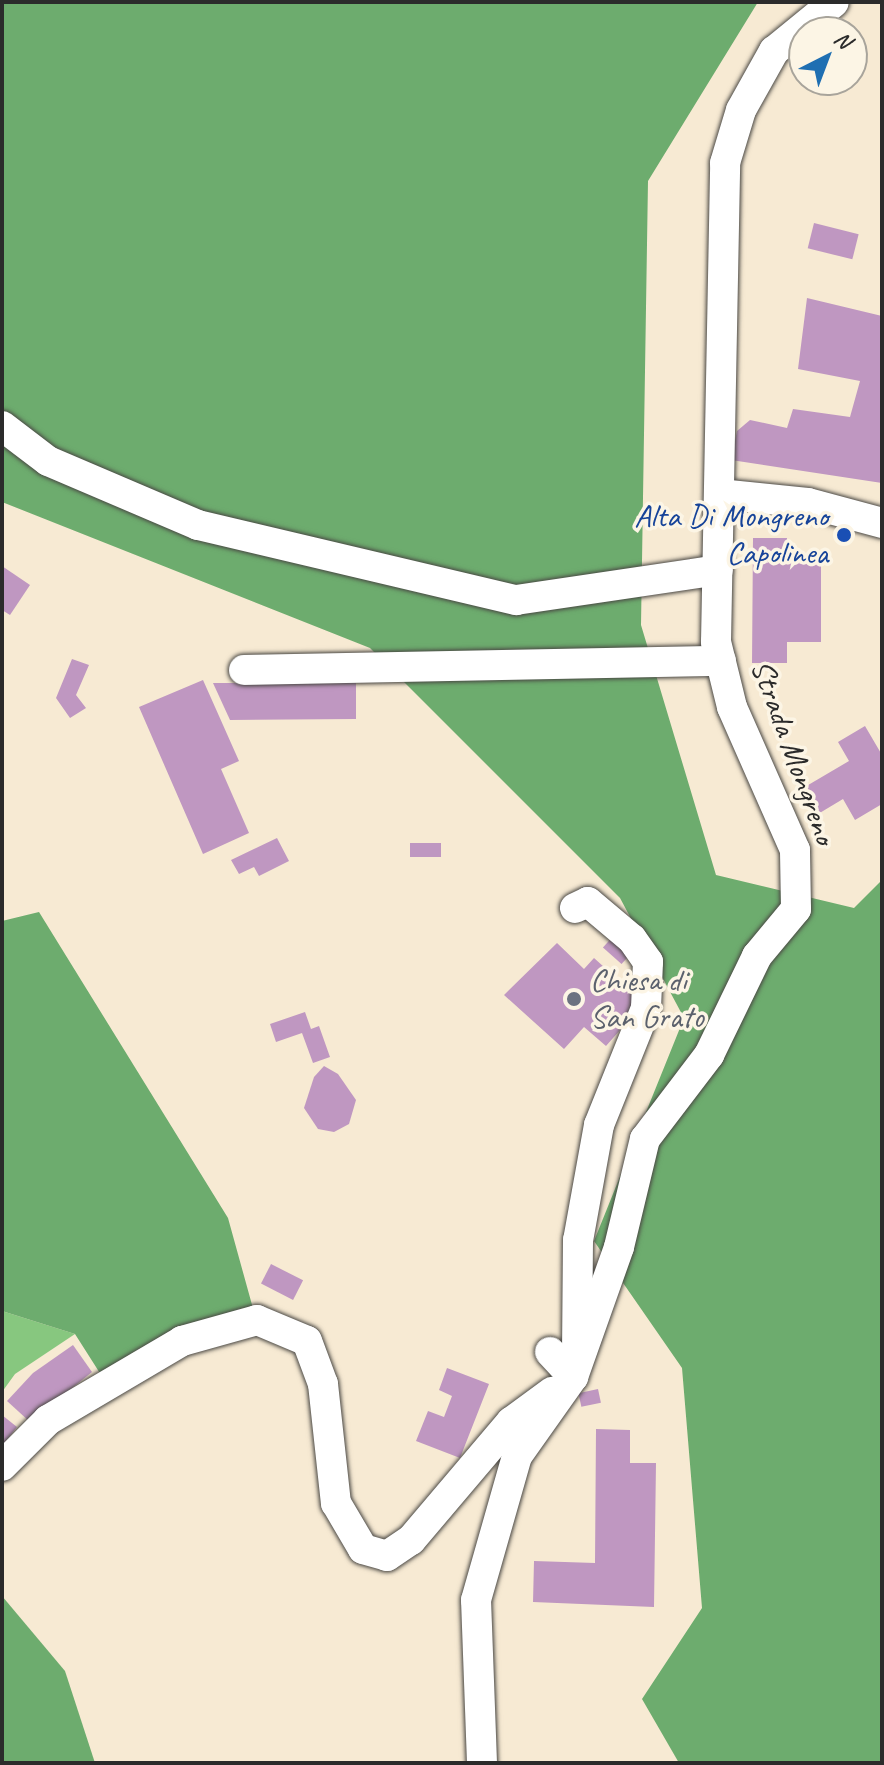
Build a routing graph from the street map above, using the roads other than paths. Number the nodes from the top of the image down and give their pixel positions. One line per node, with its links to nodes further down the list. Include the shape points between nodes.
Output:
1 (834, 2): 3 (street, Strada Mongreno, via 774,51 741,110 725,163)
2 (2, 426): 5 (street, via 48,461 198,525 516,600)
3 (719, 494): 4 (street, via 808,503); 5 (street, Strada Mongreno)
4 (882, 523)
5 (718, 570): 6 (street, Strada Mongreno, via 716,642)
6 (721, 661): 7 (street); 10 (street, Strada Mongreno, via 732,707 795,850 796,909 757,956 709,1055 645,1139 619,1247)
7 (244, 670)
8 (575, 908): 10 (street, via 588,902 632,939 648,962 646,1008 599,1125 578,1240)
9 (550, 1352): 10 (street)
10 (575, 1372): 11 (street, via 511,1422 411,1540 387,1556 363,1549 336,1503 323,1384 307,1341 257,1320 182,1341 48,1420); 12 (street, Strada Mongreno, via 517,1456 476,1600)
11 (2, 1466)
12 (482, 1763)

